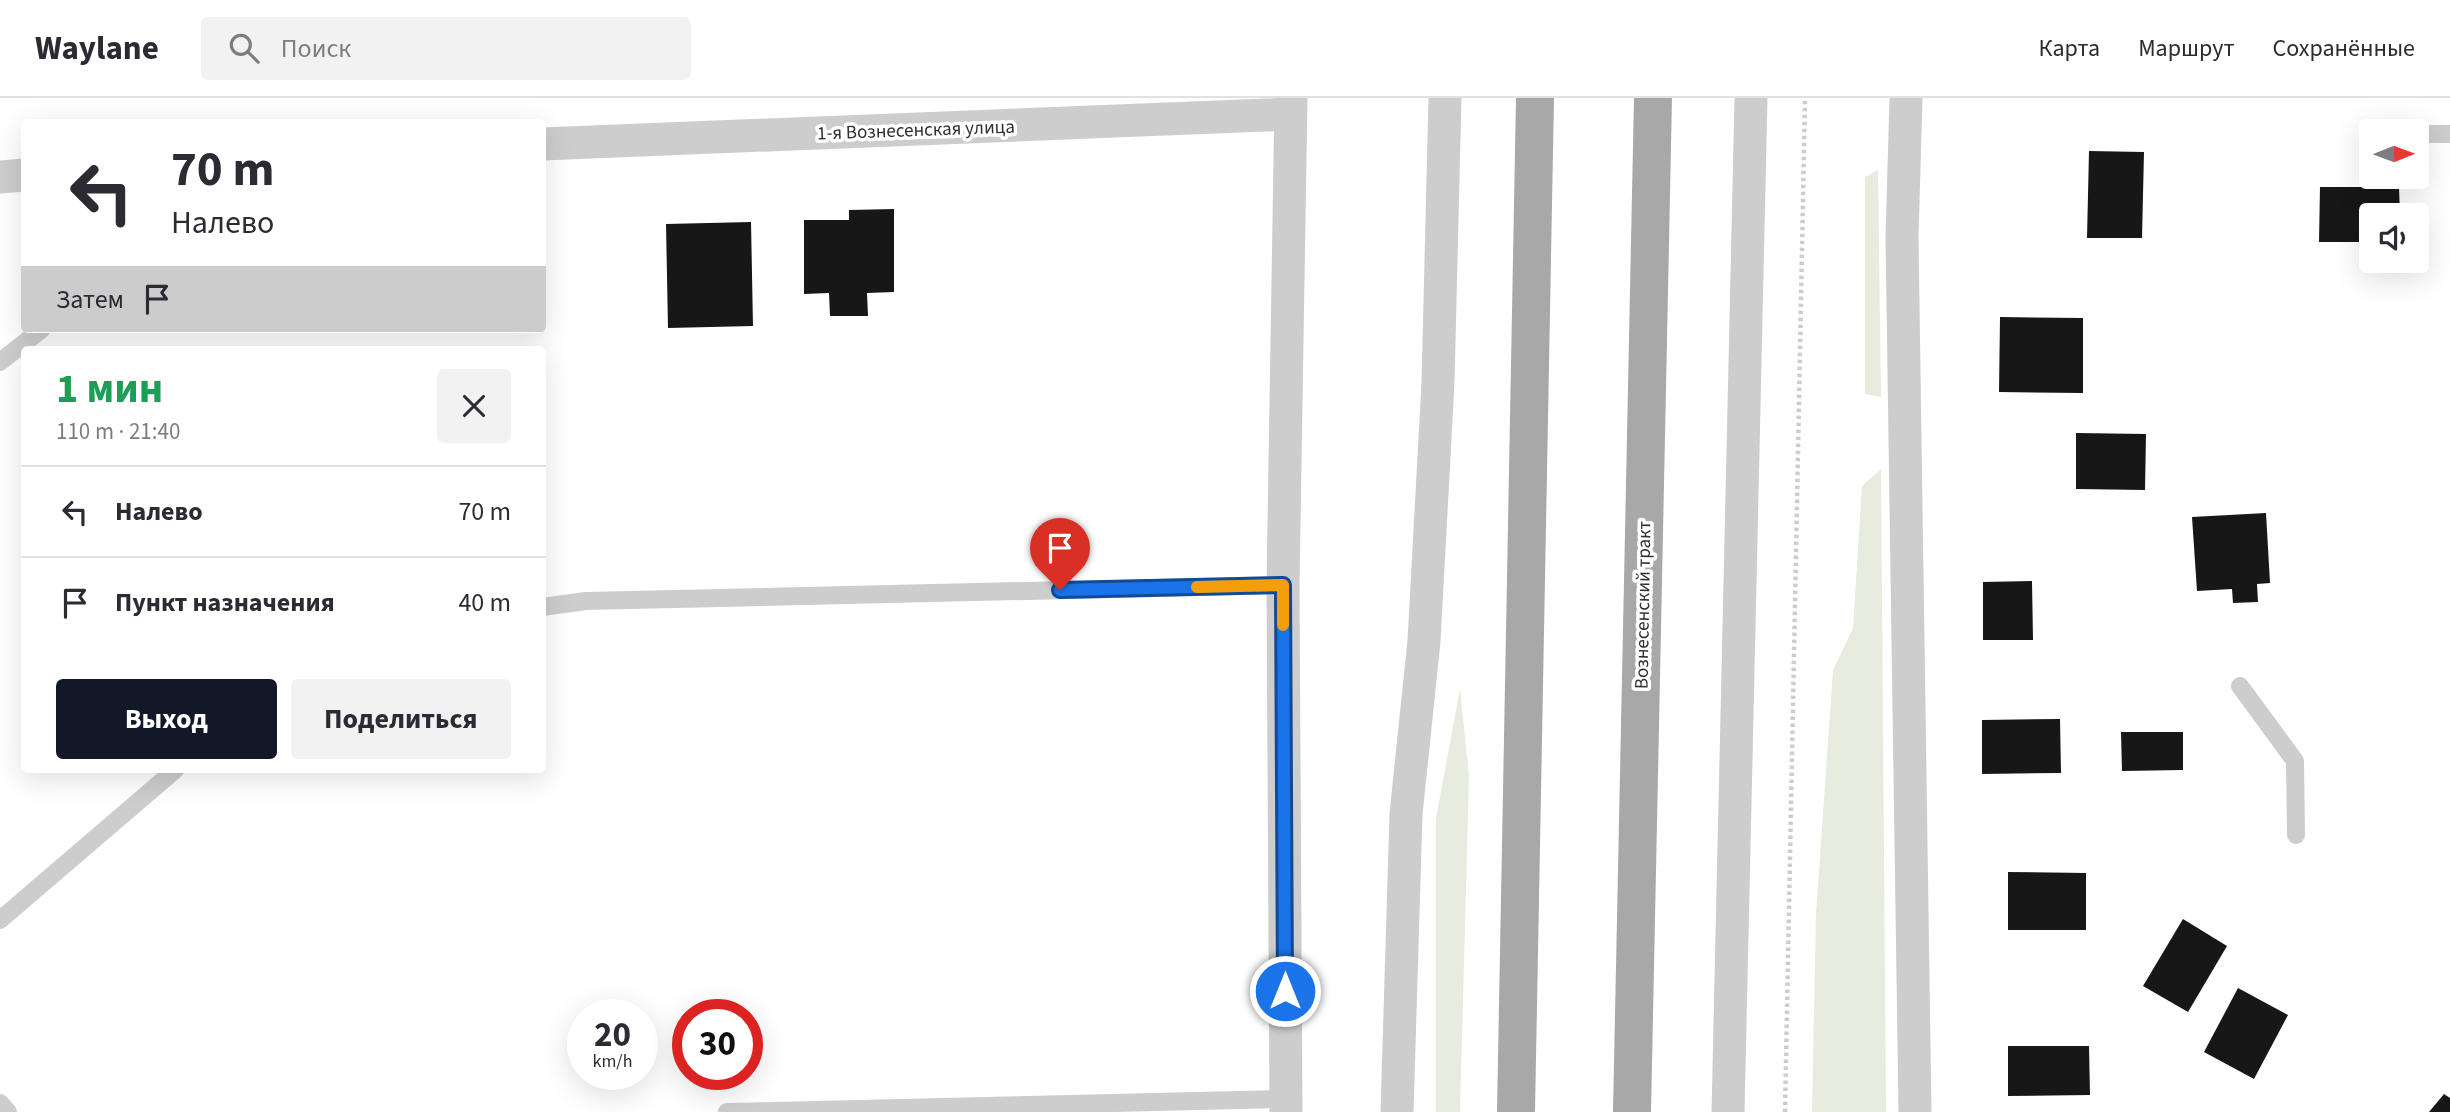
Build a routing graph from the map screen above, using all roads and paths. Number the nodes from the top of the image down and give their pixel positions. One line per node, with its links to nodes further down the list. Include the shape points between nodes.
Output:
1 (1445, 98): 25 (street, via 1438,383 1424,641 1406,814)
2 (1535, 98): 26 (main road)
3 (1653, 98): 27 (main road, Вознесенский тракт)
4 (1751, 98): 28 (street)
5 (1805, 98): 29 (path)
6 (1906, 98): 30 (street, via 1902,237)
7 (1290, 106): 10 (street, 1-я Вознесенская улица); 15 (street)
8 (2429, 134): 9 (lane)
9 (2450, 134)
10 (546, 144)
11 (21, 175): 12 (street)
12 (0, 177)
13 (37, 333): 14 (lane)
14 (0, 362)
15 (1283, 585): 16 (lane, via 586,601); 22 (street)
16 (546, 606)
17 (2239, 686): 19 (lane, via 2295,761)
18 (172, 773): 20 (lane)
19 (2296, 835)
20 (0, 920)
21 (0, 1102): 23 (lane)
22 (1286, 1105): 24 (lane)
23 (8, 1112)
24 (727, 1112)
25 (1397, 1112)
26 (1516, 1112)
27 (1632, 1112)
28 (1728, 1112)
29 (1785, 1112)
30 (1915, 1112)

